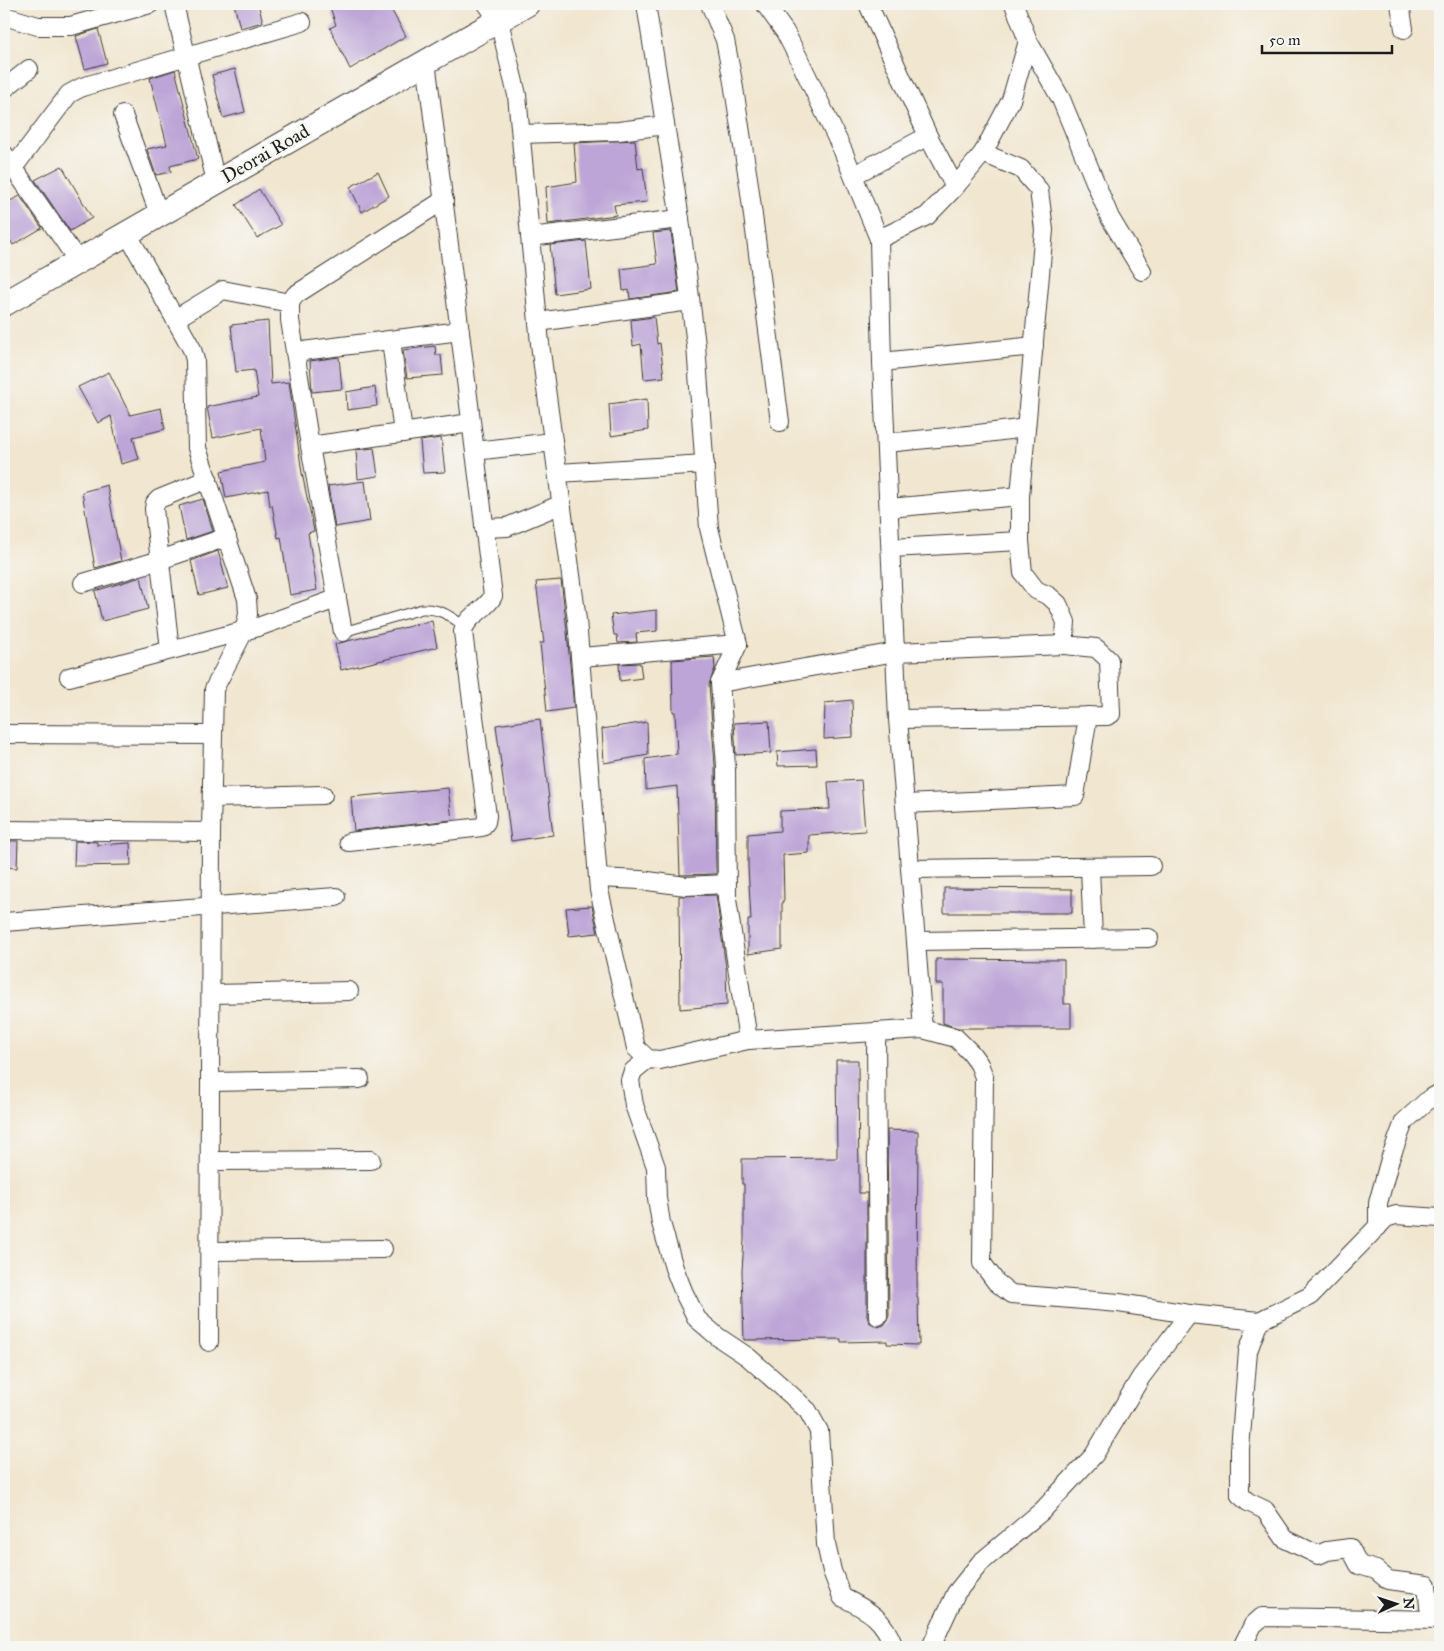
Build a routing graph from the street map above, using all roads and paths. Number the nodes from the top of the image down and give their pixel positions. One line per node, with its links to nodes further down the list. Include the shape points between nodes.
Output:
1 (150, 4): 11 (street, via 71,26 38,26)
2 (174, 4): 15 (street)
3 (527, 4): 10 (street, Deorai Road)
4 (646, 4): 20 (street)
5 (710, 4): 46 (street, via 726,40 750,185)
6 (868, 4): 22 (street)
7 (1014, 4): 14 (street)
8 (1400, 4): 13 (street)
9 (767, 5): 25 (street, via 798,57)
10 (493, 12): 16 (street, Deorai Road, via 486,26); 21 (street, via 517,95)
11 (4, 16)
12 (302, 22): 15 (street)
13 (1404, 29)
14 (1028, 41): 23 (street, via 1011,100); 35 (street, via 1061,99 1110,218)
15 (187, 56): 24 (street, via 82,87 69,94); 26 (street)
16 (426, 60): 26 (street, Deorai Road); 28 (street)
17 (28, 69): 18 (street)
18 (4, 89)
19 (123, 115): 29 (street)
20 (665, 126): 21 (street); 30 (street)
21 (521, 134): 32 (street)
22 (928, 136): 25 (street); 27 (street)
23 (983, 152): 27 (street); 43 (street, via 1021,169 1039,190 1044,230)
24 (8, 161): 34 (street)
25 (854, 176): 33 (street)
26 (216, 182): 29 (street, Deorai Road)
27 (955, 187): 33 (street, via 927,216)
28 (444, 200): 37 (street, via 294,295); 41 (street)
29 (159, 214): 31 (street, Deorai Road)
30 (680, 219): 32 (street); 36 (street)
31 (127, 233): 34 (street, Deorai Road); 39 (street)
32 (530, 237): 40 (street)
33 (879, 239): 45 (street)
34 (78, 261): 38 (street, Deorai Road)
35 (1142, 271)
36 (690, 301): 40 (street); 54 (street)
37 (290, 303): 39 (street, via 223,290); 44 (street)
38 (4, 304)
39 (175, 319): 56 (street, via 195,360 197,448)
40 (538, 322): 50 (street)
41 (460, 331): 42 (street); 47 (street)
42 (390, 340): 44 (street); 49 (street)
43 (1034, 346): 45 (street); 48 (street)
44 (295, 352): 52 (street)
45 (882, 362): 51 (street)
46 (780, 422)
47 (472, 423): 49 (street); 53 (street)
48 (1026, 428): 51 (street); 57 (street)
49 (403, 433): 52 (street)
50 (553, 442): 53 (street); 55 (street)
51 (886, 443): 59 (street)
52 (310, 446): 66 (street)
53 (475, 451): 60 (street)
54 (705, 464): 55 (street); 70 (street, via 709,528)
55 (558, 473): 58 (street)
56 (208, 479): 61 (street); 64 (street, via 155,503)
57 (1020, 496): 59 (street); 62 (street)
58 (562, 504): 60 (street, via 507,527); 74 (street)
59 (889, 508): 63 (street)
60 (484, 528): 67 (street, via 493,596)
61 (227, 537): 64 (street); 68 (street, via 247,599)
62 (1020, 541): 63 (street); 71 (street, via 1023,573 1036,590 1058,604 1066,622)
63 (892, 548): 73 (street)
64 (160, 560): 65 (street); 72 (street)
65 (83, 583)
66 (336, 600): 68 (street); 69 (street)
67 (464, 626): 69 (lane, via 450,615 422,609); 86 (street, via 486,822 482,827)
68 (244, 631): 72 (street); 80 (street, via 214,689)
69 (343, 632)
70 (738, 644): 74 (street); 76 (street)
71 (1064, 645): 73 (street); 77 (street, via 1096,648 1109,660 1111,714)
72 (170, 650): 75 (street)
73 (896, 652): 76 (street); 78 (street)
74 (581, 657): 90 (street)
75 (69, 677)
76 (720, 683): 91 (street, via 726,766)
77 (1088, 716): 78 (street); 83 (street, via 1075,796)
78 (898, 719): 83 (street)
79 (4, 734): 80 (street)
80 (213, 735): 82 (street)
81 (323, 795): 82 (street)
82 (212, 798): 85 (street)
83 (905, 804): 89 (street)
84 (4, 830): 85 (street)
85 (211, 832): 93 (street)
86 (349, 842)
87 (1151, 866): 88 (street)
88 (1090, 868): 89 (street); 96 (street)
89 (910, 869): 97 (street)
90 (598, 878): 91 (street, via 686,886); 103 (street, via 636,1048)
91 (727, 884): 102 (street)
92 (336, 897): 93 (street)
93 (211, 906): 94 (street); 99 (street)
94 (4, 922)
95 (1149, 938): 96 (street)
96 (1093, 939): 97 (street)
97 (916, 940): 100 (street)
98 (349, 991): 99 (street)
99 (211, 994): 105 (street)
100 (923, 1029): 101 (street); 113 (street, via 956,1038 979,1064 984,1077 982,1263 996,1282 1011,1294 1119,1303)
101 (876, 1032): 102 (street); 114 (street)
102 (748, 1040): 103 (street, via 660,1060)
103 (648, 1058): 118 (street, via 633,1071 630,1080 634,1105 656,1167 661,1223 684,1293 697,1319 764,1370 808,1411 819,1432 826,1544 832,1570 842,1596 870,1612 889,1632)
104 (360, 1079): 105 (street)
105 (210, 1082): 108 (street)
106 (1440, 1093): 110 (street, via 1404,1122 1378,1203)
107 (371, 1160): 108 (street)
108 (210, 1161): 112 (street)
109 (1440, 1218): 110 (street, via 1396,1215 1386,1218)
110 (1378, 1226): 115 (street, via 1310,1296)
111 (383, 1249): 112 (street)
112 (210, 1250): 116 (street)
113 (1189, 1314): 115 (street); 119 (street, via 1141,1377 1094,1455 1042,1511 980,1563 956,1593)
114 (878, 1316)
115 (1258, 1321): 117 (street, via 1248,1351 1240,1449 1240,1495 1265,1510 1285,1539 1318,1555 1350,1548 1359,1565 1376,1570 1388,1580 1427,1585 1429,1607)
116 (209, 1342)
117 (1440, 1620): 120 (street, via 1262,1617 1253,1624)
118 (894, 1647)
119 (931, 1647)
120 (1242, 1647)

